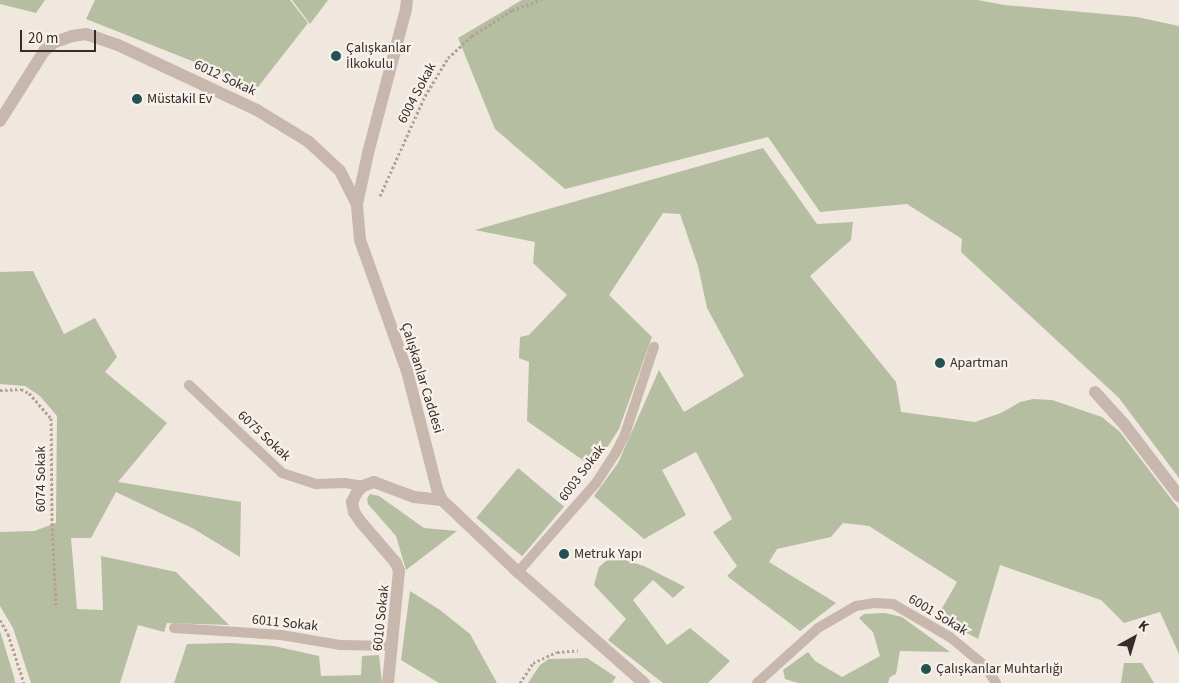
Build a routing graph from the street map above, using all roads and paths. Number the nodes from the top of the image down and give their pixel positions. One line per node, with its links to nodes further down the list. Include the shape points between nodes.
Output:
1 (407, 0): 4 (street, Çalışkanlar Caddesi)
2 (541, 0): 5 (path, 6004 Sokak, via 512,10 472,36 448,58 425,96)
3 (0, 121): 4 (street, 6012 Sokak, via 44,52 55,42 86,34 118,45 257,110 302,138 331,160)
4 (357, 204): 12 (street, Çalışkanlar Caddesi, via 360,240 407,371)
5 (377, 204)
6 (654, 347): 13 (lane, 6003 Sokak, via 625,434 615,454 596,482)
7 (189, 385): 10 (lane, 6075 Sokak, via 282,473 316,484)
8 (0, 390): 14 (path, 6074 Sokak, via 21,388 51,418)
9 (1095, 392): 11 (street)
10 (363, 486): 12 (street, via 374,482 414,497); 17 (street, 6010 Sokak, via 352,502 354,512 399,571)
11 (1179, 496)
12 (442, 500): 13 (street, Çalışkanlar Caddesi)
13 (518, 572): 18 (street, Çalışkanlar Caddesi)
14 (56, 605)
15 (0, 620): 19 (path)
16 (174, 628): 17 (lane, 6011 Sokak, via 281,635 341,645)
17 (392, 646): 20 (street, 6010 Sokak)
18 (601, 647): 21 (path, via 557,652 542,658 532,663); 22 (street, Çalışkanlar Caddesi)
19 (24, 683)
20 (388, 683)
21 (520, 683)
22 (644, 683)
23 (758, 683): 24 (lane, 6001 Sokak, via 818,628 856,606 874,603 893,604 950,637 985,666)
24 (996, 683)

